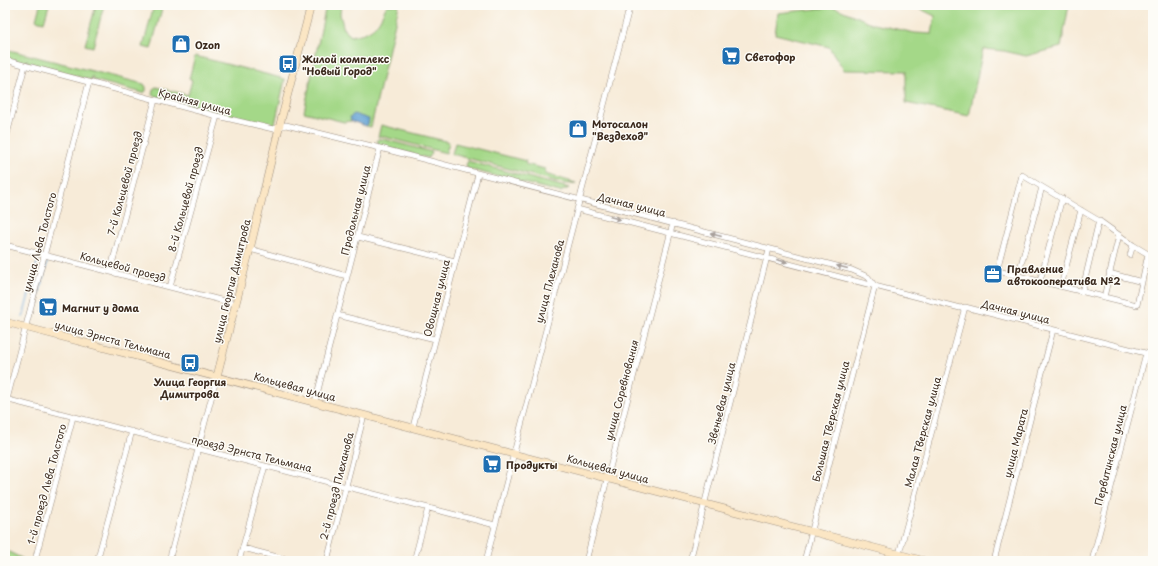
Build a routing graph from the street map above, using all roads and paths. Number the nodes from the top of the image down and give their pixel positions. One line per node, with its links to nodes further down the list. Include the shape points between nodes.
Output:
1 (311, 5): 8 (main road, улица Георгия Димитрова)
2 (630, 5): 14 (street, улица Плеханова)
3 (5, 60): 4 (street, Крайняя улица)
4 (25, 66): 5 (street, Крайняя улица); 9 (street)
5 (89, 82): 6 (street, Крайняя улица); 26 (street, улица Льва Толстого)
6 (155, 100): 7 (street, Крайняя улица); 32 (street, 7-й Кольцевой проезд)
7 (217, 116): 8 (street, Крайняя улица, via 273,129); 40 (street, 8-й Кольцевой проезд)
8 (279, 128): 10 (street, Крайняя улица, via 286,125); 24 (main road, улица Георгия Димитрова)
9 (5, 142)
10 (380, 148): 11 (street, Дачная улица); 21 (street, Продольная улица)
11 (478, 174): 14 (street, Дачная улица); 29 (street, Овощная улица)
12 (1042, 187): 13 (street); 31 (street, via 1022,175); 35 (street)
13 (1062, 198): 16 (street); 36 (street)
14 (580, 200): 15 (street, улица Плеханова); 18 (street, Дачная улица)
15 (577, 209): 19 (street, Дачная улица, one-way to 19); 61 (street, улица Плеханова)
16 (1081, 210): 17 (street); 39 (street)
17 (1099, 220): 20 (street); 41 (street)
18 (673, 223): 19 (street, улица Соревнования); 25 (street, Дачная улица, one-way to 18)
19 (671, 233): 28 (street, Дачная улица); 63 (street, улица Соревнования)
20 (1119, 235): 23 (street); 33 (street)
21 (358, 237): 29 (street); 34 (street, Продольная улица)
22 (5, 244): 26 (street, Кольцевой проезд)
23 (1133, 245): 27 (street); 37 (street, via 1148,254)
24 (250, 249): 34 (street); 43 (main road, улица Георгия Димитрова)
25 (769, 249): 28 (street, Звеньевая улица); 38 (street, Дачная улица, one-way to 25, via 868,277 852,270)
26 (45, 255): 32 (street, Кольцевой проезд); 47 (street, улица Льва Толстого)
27 (1130, 255)
28 (767, 258): 38 (street, Дачная улица, one-way to 38); 65 (street, Звеньевая улица)
29 (455, 261): 49 (street, Овощная улица)
30 (990, 269): 31 (street)
31 (997, 271): 35 (street)
32 (110, 272): 40 (street, Кольцевой проезд)
33 (1109, 273): 37 (street); 42 (street)
34 (347, 276): 45 (street, Продольная улица)
35 (1018, 276): 36 (street)
36 (1040, 281): 39 (street)
37 (1142, 282): 42 (street, via 1137,305)
38 (875, 286): 44 (street, Дачная улица, via 960,308); 68 (street, Большая Тверская улица)
39 (1061, 286): 41 (street)
40 (170, 287): 43 (street, Кольцевой проезд)
41 (1082, 292): 42 (street)
42 (1104, 297)
43 (236, 304): 52 (main road, улица Георгия Димитрова)
44 (965, 307): 48 (street, Дачная улица); 71 (street, Малая Тверская улица)
45 (337, 315): 49 (street); 54 (street, Продольная улица)
46 (5, 322): 47 (main road, улица Эрнста Тельмана)
47 (25, 327): 52 (main road, улица Эрнста Тельмана); 53 (street, улица Льва Толстого)
48 (1053, 330): 50 (street, Дачная улица); 83 (street, улица Марата)
49 (435, 340): 58 (street, Овощная улица)
50 (1146, 353): 51 (street, Дачная улица); 84 (street, Первитинская улица)
51 (1153, 355)
52 (217, 376): 54 (main road, Кольцевая улица); 60 (street, улица Георгия Димитрова)
53 (6, 399): 55 (street, улица Льва Толстого); 57 (street, проезд Эрнста Тельмана)
54 (315, 402): 56 (main road, Кольцевая улица)
55 (5, 407)
56 (364, 415): 58 (main road, Кольцевая улица); 64 (street, 2-й проезд Плеханова)
57 (73, 417): 59 (street, проезд Эрнста Тельмана); 70 (street, 1-й проезд Льва Толстого)
58 (413, 427): 61 (main road, Кольцевая улица)
59 (132, 432): 60 (street, проезд Эрнста Тельмана); 72 (street)
60 (198, 449): 62 (street, проезд Эрнста Тельмана); 73 (street, улица Георгия Димитрова)
61 (514, 453): 63 (main road, Кольцевая улица); 67 (street, улица Плеханова)
62 (265, 466): 64 (street, проезд Эрнста Тельмана); 69 (street)
63 (607, 478): 65 (main road, Кольцевая улица); 79 (street, улица Соревнования)
64 (346, 486): 66 (street, проезд Эрнста Тельмана); 76 (street, 2-й проезд Плеханова)
65 (705, 504): 68 (main road, Кольцевая улица); 80 (street, Звеньевая улица)
66 (428, 508): 67 (street, проезд Эрнста Тельмана); 77 (street)
67 (495, 526): 78 (street, улица Плеханова)
68 (811, 531): 71 (main road, Кольцевая улица); 81 (street, Большая Тверская улица)
69 (243, 548): 74 (street); 75 (street)
70 (36, 556)
71 (899, 558): 82 (main road, Кольцевая улица)
72 (96, 561)
73 (169, 561)
74 (239, 561)
75 (293, 561)
76 (327, 561)
77 (414, 561)
78 (486, 561)
79 (586, 561)
80 (690, 561)
81 (804, 561)
82 (925, 561)
83 (994, 561)
84 (1092, 561)

